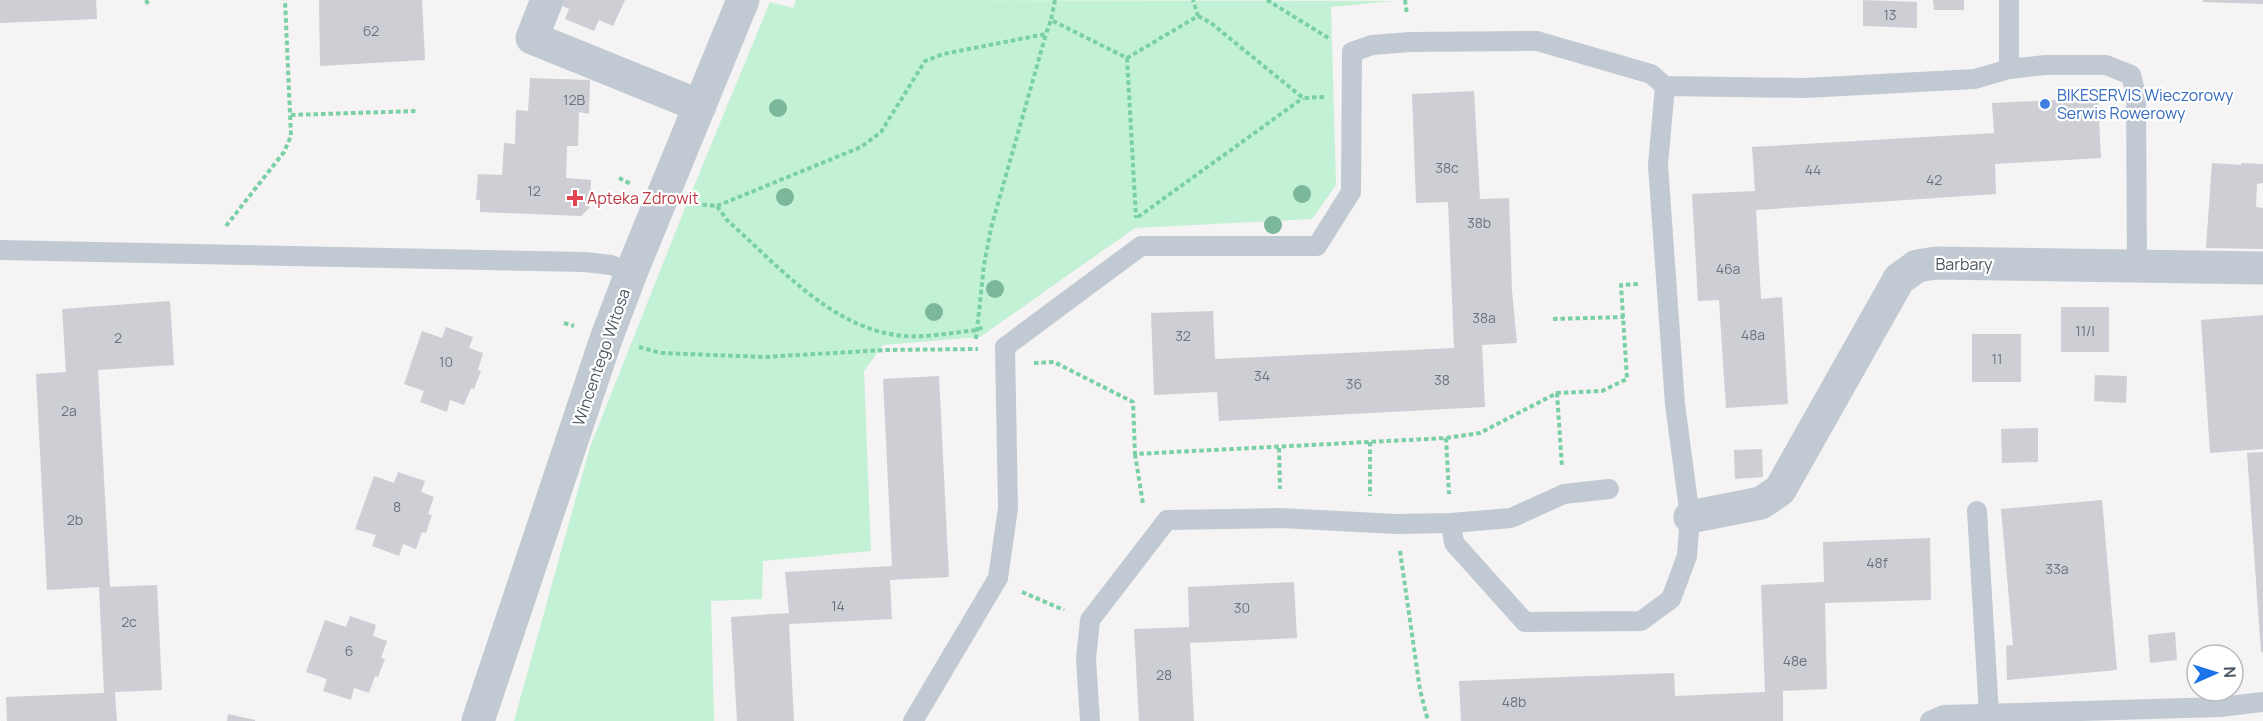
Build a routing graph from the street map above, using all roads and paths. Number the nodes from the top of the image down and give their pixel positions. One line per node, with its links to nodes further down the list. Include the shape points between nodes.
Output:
1 (285, 0): 19 (path)
2 (547, 0): 17 (street, via 532,38)
3 (743, 0): 17 (street, Wincentego Witosa)
4 (1055, 0): 9 (path)
5 (1193, 0): 8 (path)
6 (1267, 0): 11 (path)
7 (2009, 0): 13 (lane)
8 (1198, 16): 12 (path); 16 (path)
9 (1051, 20): 10 (path); 12 (path)
10 (1046, 34): 22 (path, via 925,61 881,132 872,140); 33 (path, via 991,228)
11 (1352, 52): 14 (lane, via 1372,45 1410,42 1537,41 1651,74); 15 (lane)
12 (1127, 58): 16 (path, via 1136,218)
13 (2009, 69): 14 (lane, via 1975,79 1805,88); 25 (lane, via 2106,65 2132,75 2136,95)
14 (1665, 86): 28 (lane, via 1658,165)
15 (1352, 94): 16 (path); 35 (lane, via 1351,192 1317,246 1141,246)
16 (1304, 98)
17 (700, 106): 21 (street, Wincentego Witosa)
18 (417, 111): 19 (path)
19 (291, 115): 23 (path, via 291,136 284,152)
20 (618, 178): 21 (path)
21 (664, 197): 22 (path); 27 (street, Wincentego Witosa)
22 (717, 206): 33 (path, via 727,220 825,306 850,320 891,335)
23 (229, 222)
24 (0, 250): 27 (lane, via 585,262 611,265)
25 (2137, 266): 26 (street, Barbary); 44 (street, Barbary, via 1917,266 1899,279 1780,490 1761,503)
26 (2263, 268)
27 (631, 273): 34 (street, Wincentego Witosa)
28 (1666, 282): 29 (path, via 1621,285); 44 (lane, via 1675,404)
29 (1624, 317): 30 (path); 36 (path, via 1627,379 1602,391)
30 (1553, 320)
31 (564, 322): 34 (path)
32 (990, 323): 33 (path)
33 (977, 330)
34 (606, 339): 35 (path, via 662,353 764,357 811,352); 55 (street, Wincentego Witosa)
35 (1005, 347): 41 (path, via 1023,363 1054,362 1133,402); 56 (lane, via 1008,507 998,578)
36 (1557, 393): 37 (path, via 1480,433); 39 (path)
37 (1446, 438): 38 (path); 48 (path)
38 (1370, 442): 40 (path); 47 (path)
39 (1560, 442)
40 (1279, 448): 41 (path); 45 (path)
41 (1136, 454): 46 (path, via 1143,506)
42 (1609, 489): 48 (lane, via 1564,494 1512,518)
43 (1977, 511): 53 (lane)
44 (1690, 517): 48 (lane, via 1687,556 1671,599 1641,621 1525,622 1454,543)
45 (1281, 518): 46 (lane); 47 (lane)
46 (1167, 520): 57 (lane, via 1090,620 1086,659)
47 (1370, 521): 49 (lane)
48 (1451, 523): 49 (lane)
49 (1396, 524): 58 (path)
50 (1026, 594): 51 (path)
51 (1041, 601)
52 (2263, 702): 54 (lane)
53 (1989, 714): 54 (lane); 59 (lane, via 1944,716)
54 (2220, 714)
55 (478, 721)
56 (913, 721)
57 (1090, 721)
58 (1428, 721)
59 (1930, 721)

